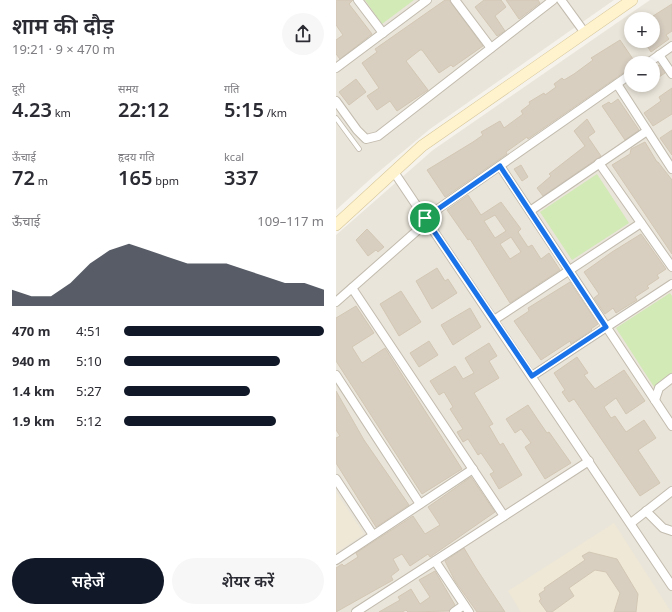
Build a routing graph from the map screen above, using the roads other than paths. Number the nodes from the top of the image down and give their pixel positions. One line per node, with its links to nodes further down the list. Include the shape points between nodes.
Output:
1 (358, 0): 7 (street)
2 (428, 0): 7 (street)
3 (455, 0): 10 (street)
4 (553, 0): 10 (street)
5 (561, 0): 8 (street)
6 (632, 0): 8 (street)
7 (383, 33): 12 (street)
8 (586, 33): 23 (street, via 422,146)
9 (672, 46): 11 (street)
10 (491, 48): 16 (street, via 378,136 366,139)
11 (659, 55): 13 (street)
12 (336, 68)
13 (672, 74)
14 (624, 79): 15 (street)
15 (617, 84): 18 (street); 21 (street)
16 (336, 102)
17 (336, 118): 19 (lane)
18 (647, 131): 20 (street); 22 (street)
19 (359, 149)
20 (600, 163): 24 (street); 26 (street)
21 (500, 166): 24 (street); 25 (street)
22 (672, 170)
23 (394, 172): 25 (street); 27 (street)
24 (530, 211): 29 (street)
25 (426, 219): 31 (street); 33 (street)
26 (641, 223): 28 (street); 29 (street)
27 (336, 225)
28 (672, 267)
29 (569, 270): 33 (street); 34 (street)
30 (672, 284): 34 (street)
31 (352, 288): 32 (street); 41 (street)
32 (336, 302)
33 (494, 320): 35 (street)
34 (606, 327): 35 (street); 38 (street)
35 (532, 376): 40 (street)
36 (336, 377): 44 (street)
37 (672, 378): 38 (street, via 658,388)
38 (655, 400): 39 (street)
39 (672, 426)
40 (589, 461): 46 (street); 47 (street)
41 (472, 469): 44 (street); 46 (street)
42 (336, 479): 49 (street)
43 (672, 491): 45 (street)
44 (420, 504): 49 (street)
45 (646, 511): 47 (street); 48 (street, via 663,528)
46 (504, 516): 51 (street)
47 (631, 522): 52 (street)
48 (672, 530)
49 (374, 535): 50 (street)
50 (336, 560)
51 (435, 560): 53 (street); 54 (street)
52 (672, 586)
53 (466, 609): 55 (street)
54 (356, 612)
55 (454, 612)

